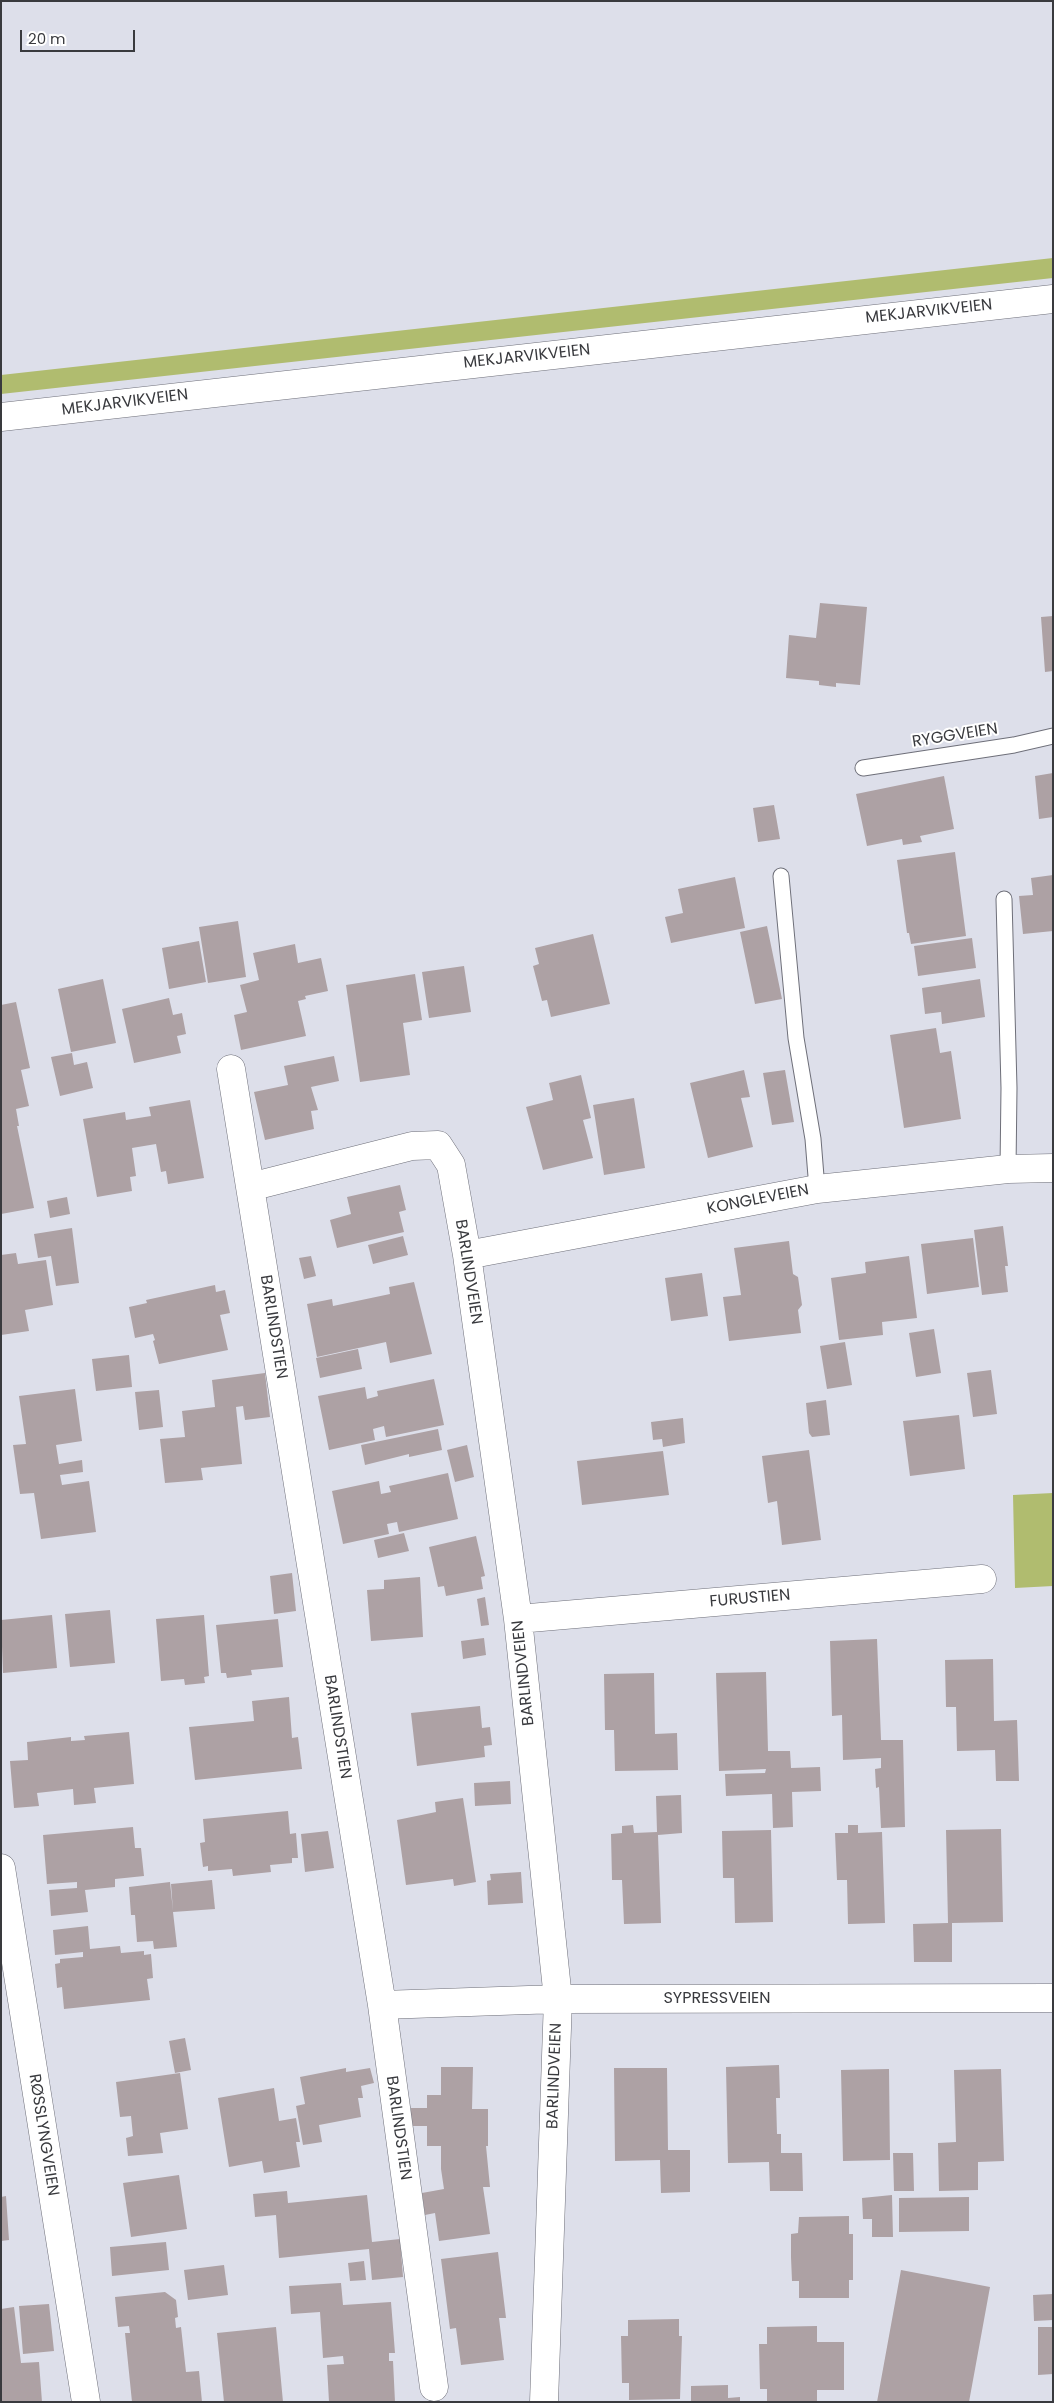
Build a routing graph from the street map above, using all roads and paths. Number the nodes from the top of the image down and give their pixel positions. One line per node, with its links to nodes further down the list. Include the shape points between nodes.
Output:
1 (1053, 299): 2 (main road, MEKJARVIKVEIEN)
2 (1, 417)
3 (1053, 736): 4 (lane, RYGGVEIEN)
4 (863, 768)
5 (781, 876): 11 (lane, via 796,1038 813,1140)
6 (1004, 899): 9 (lane)
7 (231, 1069): 10 (main road, BARLINDSTIEN)
8 (1053, 1168): 9 (main road, KONGLEVEIEN)
9 (1008, 1170): 11 (main road, KONGLEVEIEN)
10 (250, 1187): 12 (main road, BARLINDVEIEN, via 412,1146 438,1145 452,1165); 18 (main road, BARLINDSTIEN)
11 (817, 1189): 12 (main road, KONGLEVEIEN)
12 (467, 1255): 14 (main road, BARLINDVEIEN)
13 (982, 1580): 14 (main road, FURUSTIEN)
14 (518, 1619): 17 (main road, BARLINDVEIEN)
15 (1, 1868): 20 (main road, RØSSLYNGVEIEN)
16 (1053, 1998): 17 (main road, SYPRESSVEIEN)
17 (558, 2000): 18 (main road, SYPRESSVEIEN); 21 (main road, BARLINDVEIEN)
18 (382, 2005): 19 (main road, BARLINDSTIEN)
19 (434, 2387)
20 (86, 2402)
21 (544, 2402)

